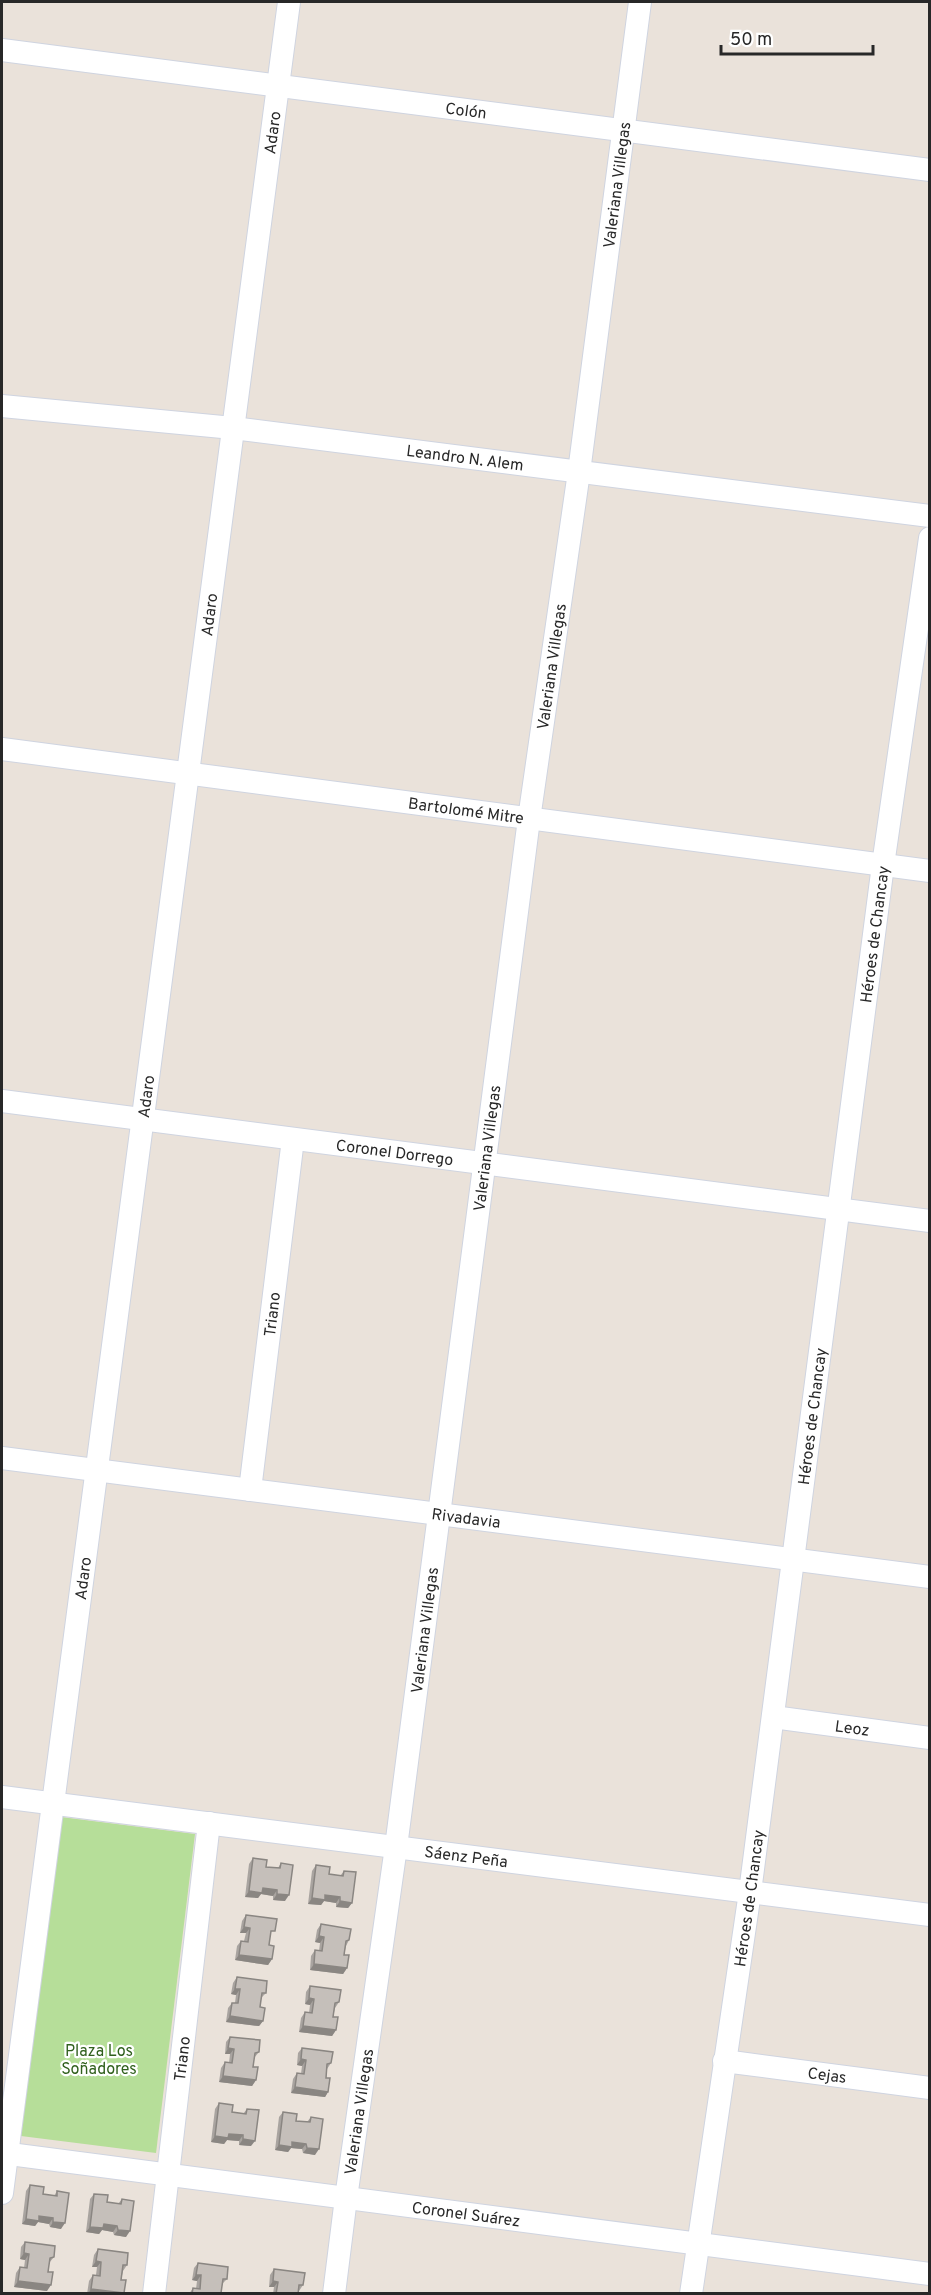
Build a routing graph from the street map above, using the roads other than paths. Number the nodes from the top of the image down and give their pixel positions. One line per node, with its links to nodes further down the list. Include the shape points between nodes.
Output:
1 (289, 2): 4 (street, Adaro)
2 (640, 2): 5 (street, Valeriana Villegas)
3 (2, 50): 4 (street, Colón)
4 (278, 86): 5 (street, Colón); 8 (street, Adaro)
5 (624, 130): 6 (street, Colón); 9 (street, Valeriana Villegas)
6 (930, 170)
7 (2, 405): 8 (street, Leandro N. Alem)
8 (233, 428): 9 (street, Leandro N. Alem); 13 (street, Adaro)
9 (579, 472): 10 (street, Leandro N. Alem); 14 (street, Valeriana Villegas)
10 (930, 516)
11 (930, 538): 15 (street, Héroes de Chancay)
12 (2, 749): 13 (street, Bartolomé Mitre)
13 (188, 774): 14 (street, Bartolomé Mitre); 18 (street, Adaro)
14 (530, 819): 15 (street, Bartolomé Mitre); 20 (street, Valeriana Villegas)
15 (883, 865): 16 (street, Bartolomé Mitre); 21 (street, Héroes de Chancay)
16 (930, 872)
17 (2, 1101): 18 (street, Coronel Dorrego)
18 (142, 1120): 19 (street, Coronel Dorrego); 24 (street, Adaro)
19 (293, 1139): 20 (street, Coronel Dorrego); 25 (street, Triano)
20 (486, 1164): 21 (street, Coronel Dorrego); 26 (street, Valeriana Villegas)
21 (840, 1209): 22 (street, Coronel Dorrego); 27 (street, Héroes de Chancay)
22 (930, 1221)
23 (2, 1458): 24 (street, Rivadavia)
24 (96, 1470): 25 (street, Rivadavia); 32 (street, Adaro)
25 (250, 1490): 26 (street, Rivadavia)
26 (440, 1514): 27 (street, Rivadavia); 34 (street, Valeriana Villegas)
27 (794, 1559): 28 (street, Rivadavia); 29 (street, Héroes de Chancay)
28 (930, 1577)
29 (773, 1717): 30 (street, Leoz); 35 (street, Héroes de Chancay)
30 (930, 1738)
31 (2, 1797): 32 (street, Sáenz Peña)
32 (52, 1804): 33 (street, Sáenz Peña); 39 (street, Adaro)
33 (209, 1823): 34 (street, Sáenz Peña); 40 (street, Triano)
34 (396, 1847): 35 (street, Sáenz Peña); 42 (street, Valeriana Villegas)
35 (750, 1892): 36 (street, Sáenz Peña); 37 (street, Héroes de Chancay)
36 (930, 1915)
37 (724, 2061): 38 (street, Cejas); 43 (street, Héroes de Chancay)
38 (930, 2088)
39 (4, 2153): 40 (street, Coronel Suárez); 41 (street, Adaro)
40 (169, 2175): 42 (street, Coronel Suárez); 45 (street, Triano)
41 (2, 2193)
42 (346, 2198): 43 (street, Coronel Suárez); 46 (street, Valeriana Villegas)
43 (697, 2244): 44 (street, Coronel Suárez); 47 (street, Héroes de Chancay)
44 (930, 2274)
45 (154, 2294)
46 (334, 2294)
47 (691, 2294)

